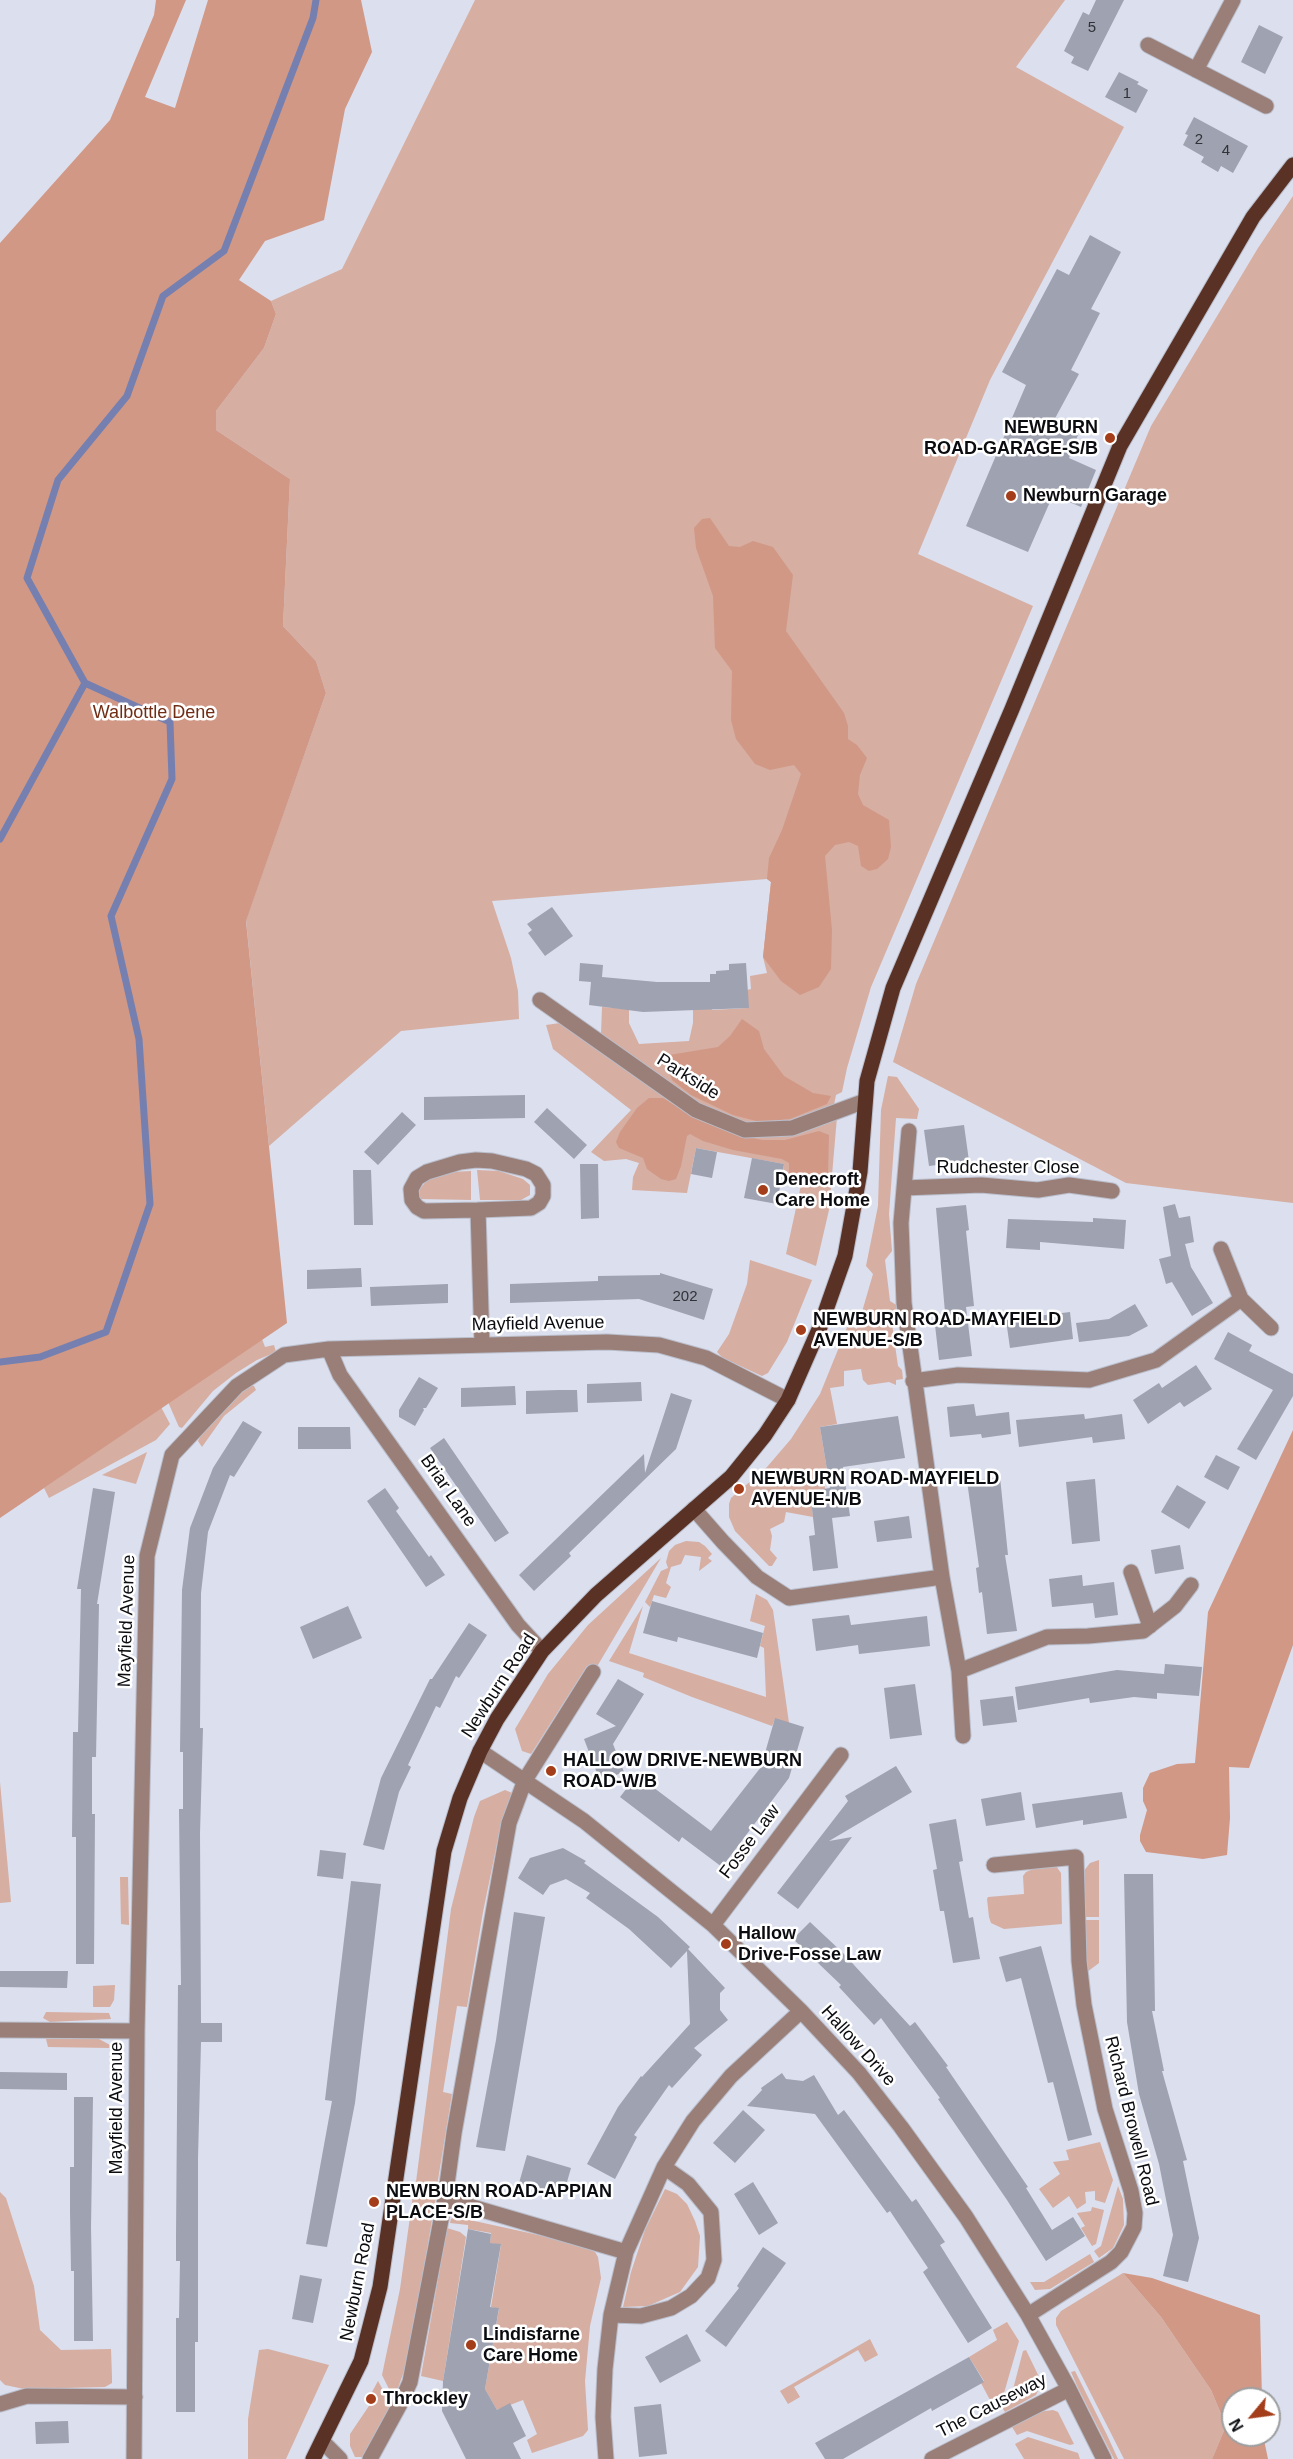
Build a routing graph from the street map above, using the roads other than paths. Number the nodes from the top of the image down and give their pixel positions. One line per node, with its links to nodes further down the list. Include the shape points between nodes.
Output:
1 (1233, 0): 3 (street)
2 (1148, 45): 3 (street)
3 (1196, 70): 4 (street)
4 (1266, 106)
5 (1293, 165): 7 (main road, Newburn Road, via 1253,217 1120,446 893,988 867,1081)
6 (540, 1000): 7 (street, Parkside, via 696,1110 744,1130 792,1128)
7 (866, 1101): 18 (main road, Newburn Road, via 860,1172 845,1256 820,1328)
8 (909, 1131): 9 (street)
9 (904, 1188): 10 (street, Rudchester Close, via 981,1185 1038,1190 1069,1185); 17 (street, via 904,1303)
10 (1112, 1191)
11 (478, 1210): 11 (street, via 531,1208 543,1196 543,1185 536,1173 526,1169 476,1160 427,1172 417,1178 411,1189 412,1200 424,1211); 15 (street)
12 (1221, 1249): 13 (street)
13 (1240, 1299): 14 (street); 17 (street, via 1156,1359 1089,1380 958,1375)
14 (1271, 1328)
15 (482, 1345): 16 (street, Mayfield Avenue); 18 (street, Mayfield Avenue, via 659,1345 706,1358)
16 (329, 1349): 24 (street, Briar Lane, via 340,1376 518,1625); 35 (street, Mayfield Avenue, via 284,1355 237,1386 172,1455 147,1556)
17 (913, 1381): 21 (street)
18 (788, 1400): 19 (main road, Newburn Road, via 731,1477)
19 (694, 1509): 21 (street, via 757,1577 789,1598); 24 (main road, Newburn Road, via 596,1595)
20 (1131, 1572): 23 (street)
21 (942, 1577): 25 (street)
22 (1191, 1585): 23 (street, via 1175,1606)
23 (1150, 1626): 25 (street, via 1143,1631 1047,1637)
24 (542, 1651): 28 (main road, Newburn Road)
25 (959, 1671): 27 (street)
26 (593, 1672): 30 (street)
27 (963, 1736)
28 (480, 1751): 30 (street, Hallow Drive); 44 (main road, Newburn Road, via 444,1851 380,2287 361,2361)
29 (841, 1755): 32 (street, Fosse Law)
30 (525, 1780): 32 (street, Hallow Drive, via 584,1821); 37 (street, via 509,1823)
31 (994, 1865): 40 (street, Richard Browell Road, via 1076,1857 1084,2005 1105,2109 1135,2212 1134,2228 1111,2262)
32 (713, 1925): 33 (street, Hallow Drive)
33 (801, 2011): 36 (street, via 731,2076 693,2121); 40 (street, Hallow Drive, via 859,2073 901,2127 966,2217)
34 (0, 2030): 35 (street)
35 (137, 2031): 42 (street, Mayfield Avenue)
36 (664, 2167): 38 (street); 39 (street, via 688,2184 711,2212 714,2260 708,2277 691,2296 671,2308 641,2316)
37 (445, 2199): 38 (street); 48 (street, via 410,2382)
38 (626, 2252): 39 (street)
39 (611, 2315): 49 (street, via 604,2369)
40 (1028, 2315): 41 (street, Hallow Drive)
41 (1070, 2388): 50 (street, The Causeway); 51 (street, Hallow Drive)
42 (135, 2397): 43 (street, via 27,2396); 45 (street, Mayfield Avenue)
43 (0, 2404)
44 (322, 2441): 46 (main road, Newburn Road); 47 (street)
45 (134, 2459)
46 (313, 2459)
47 (340, 2459)
48 (370, 2459)
49 (606, 2459)
50 (932, 2459)
51 (1104, 2459)

